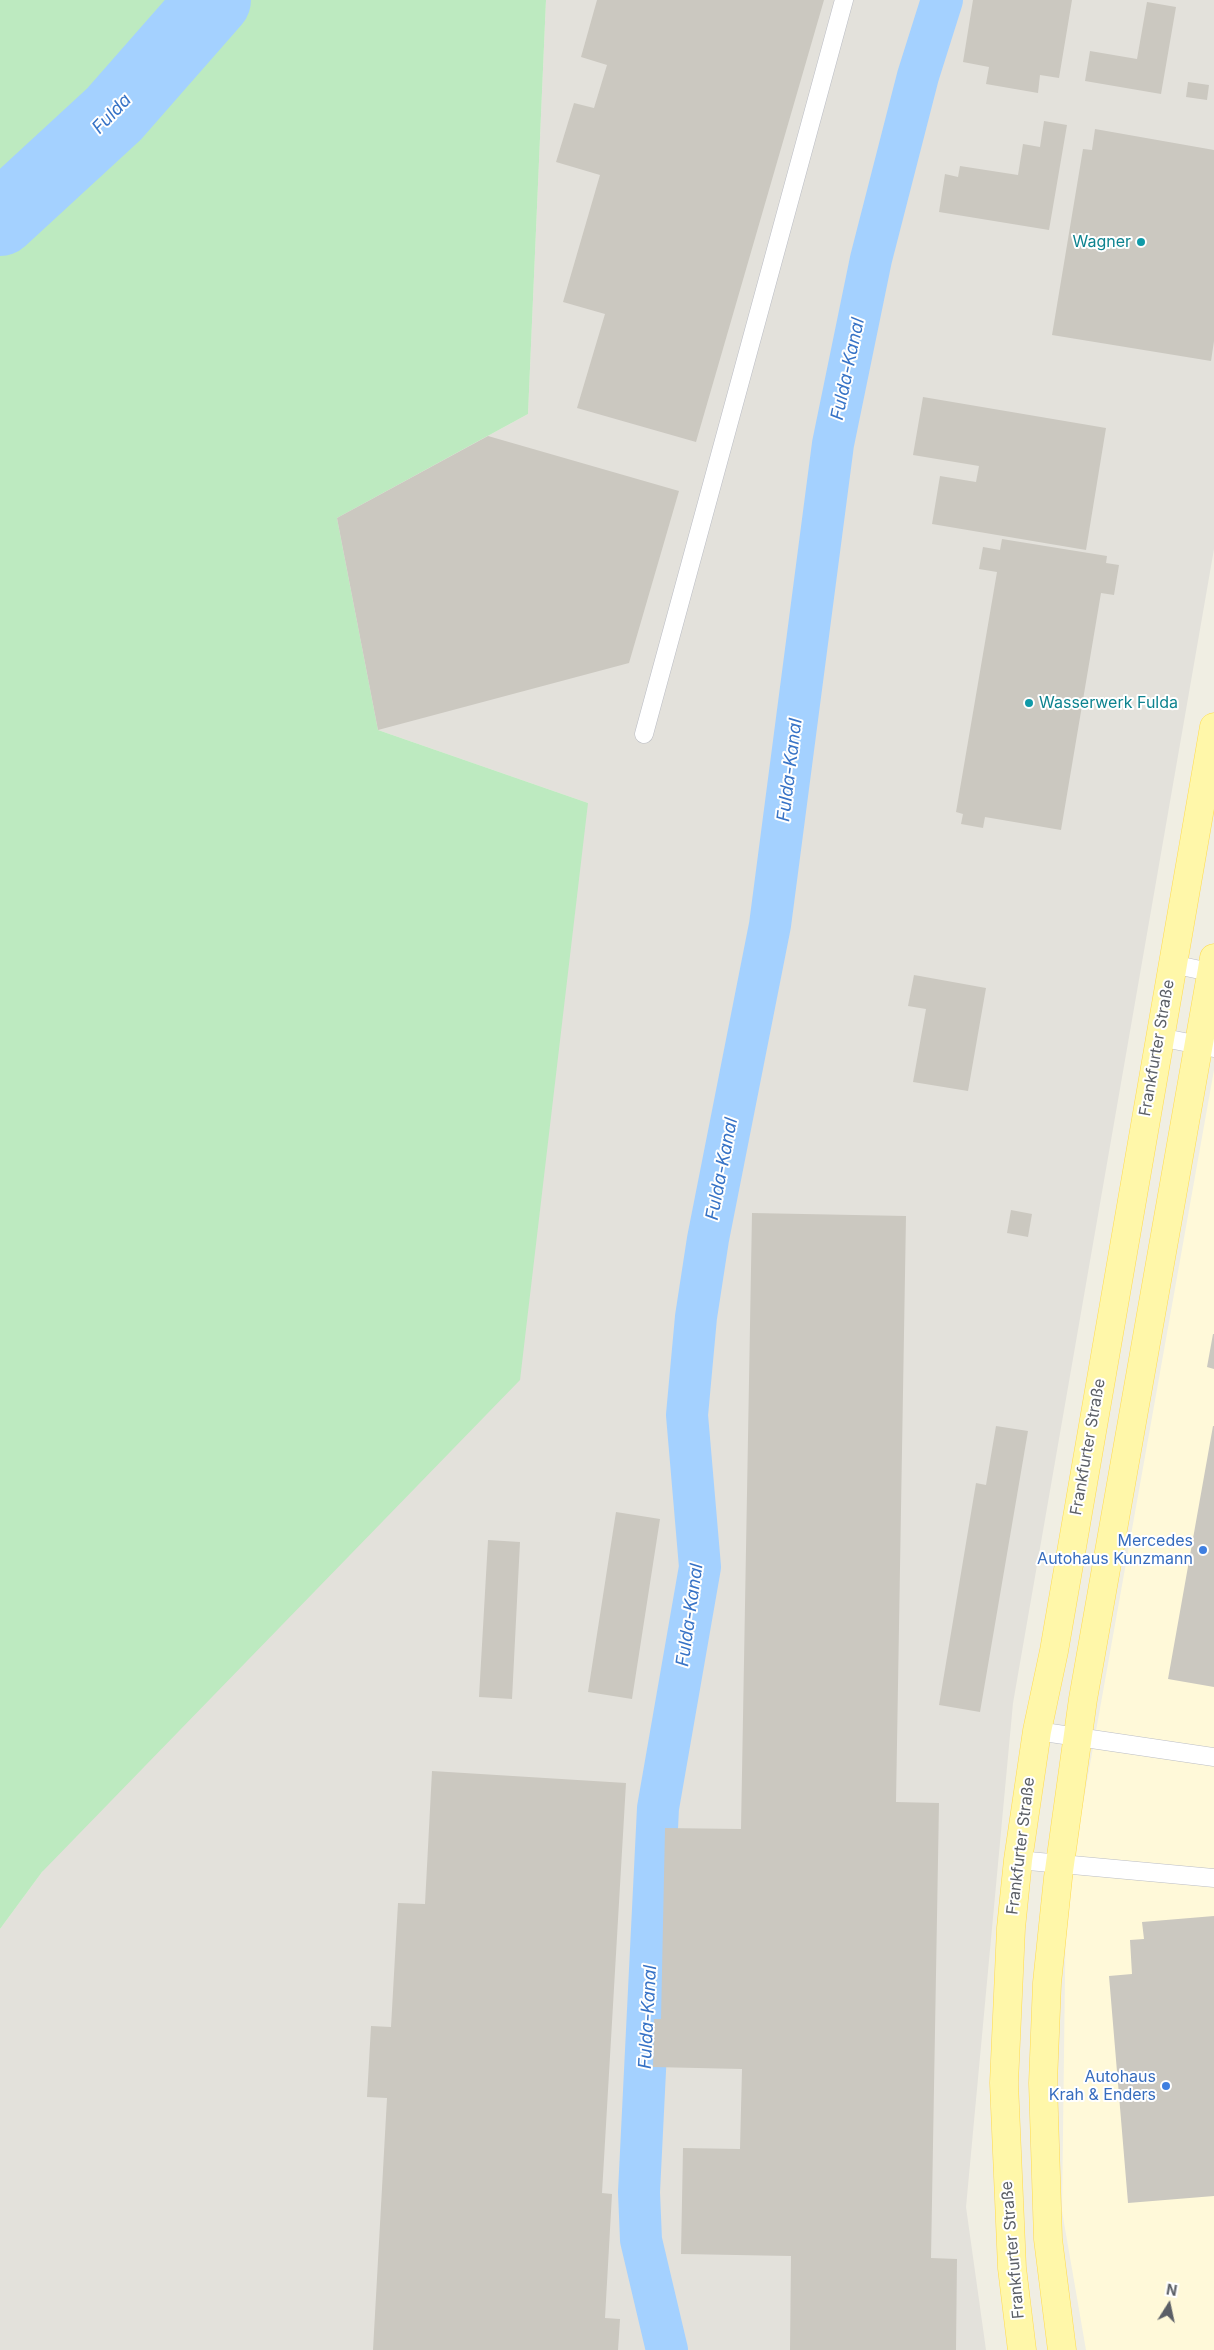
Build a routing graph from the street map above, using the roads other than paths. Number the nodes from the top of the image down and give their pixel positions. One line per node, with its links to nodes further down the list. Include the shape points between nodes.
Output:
1 (844, 0): 3 (lane)
2 (1214, 727): 4 (main road, Frankfurter Straße)
3 (644, 734)
4 (1172, 964): 5 (lane); 6 (main road, Frankfurter Straße)
5 (1213, 968): 7 (main road)
6 (1159, 1038): 7 (lane); 8 (main road, Frankfurter Straße, via 1054,1651)
7 (1206, 1047): 9 (main road)
8 (1037, 1731): 9 (lane); 11 (main road, Frankfurter Straße)
9 (1078, 1737): 10 (lane); 12 (main road)
10 (1214, 1757)
11 (1018, 1860): 12 (lane); 14 (main road, Frankfurter Straße, via 1010,1928 1004,2083 1012,2268)
12 (1060, 1865): 13 (lane); 15 (main road, via 1048,1983 1043,2083 1048,2239)
13 (1214, 1878)
14 (1022, 2350)
15 (1062, 2350)

